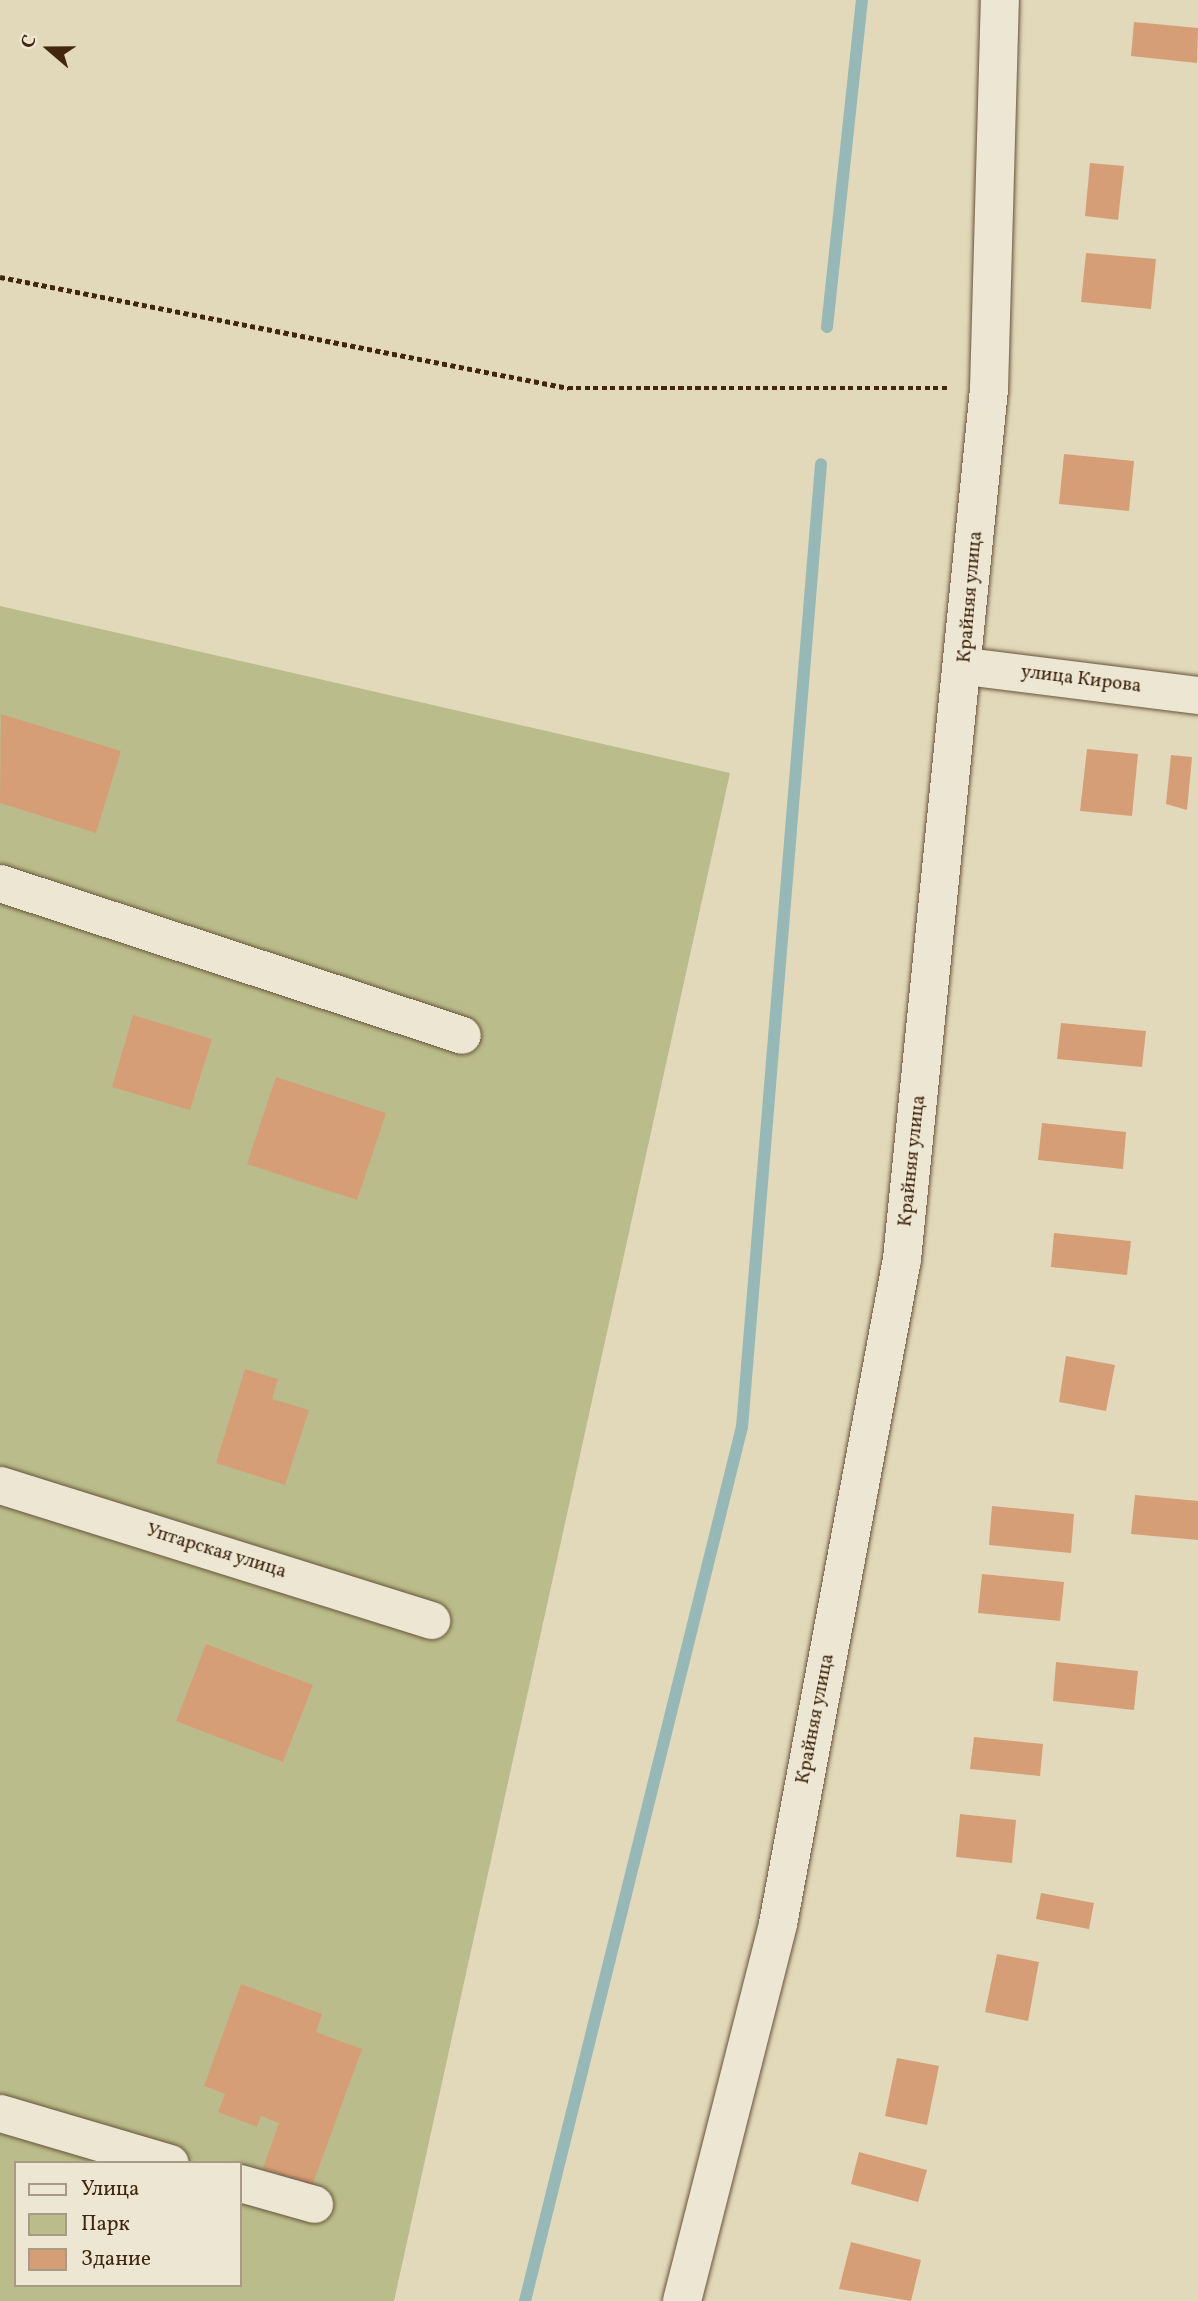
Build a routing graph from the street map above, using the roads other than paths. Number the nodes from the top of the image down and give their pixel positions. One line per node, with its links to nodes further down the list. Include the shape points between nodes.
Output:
1 (1000, 0): 2 (main road, Крайняя улица, via 989,389)
2 (965, 666): 3 (street, улица Кирова); 12 (main road, Крайняя улица, via 902,1259 778,1924)
3 (1198, 695)
4 (0, 883): 5 (street)
5 (462, 1035)
6 (0, 1485): 7 (street, Уптарская улица)
7 (431, 1620)
8 (0, 2113): 9 (street)
9 (163, 2161)
10 (242, 2184): 11 (street)
11 (314, 2204)
12 (682, 2301)

